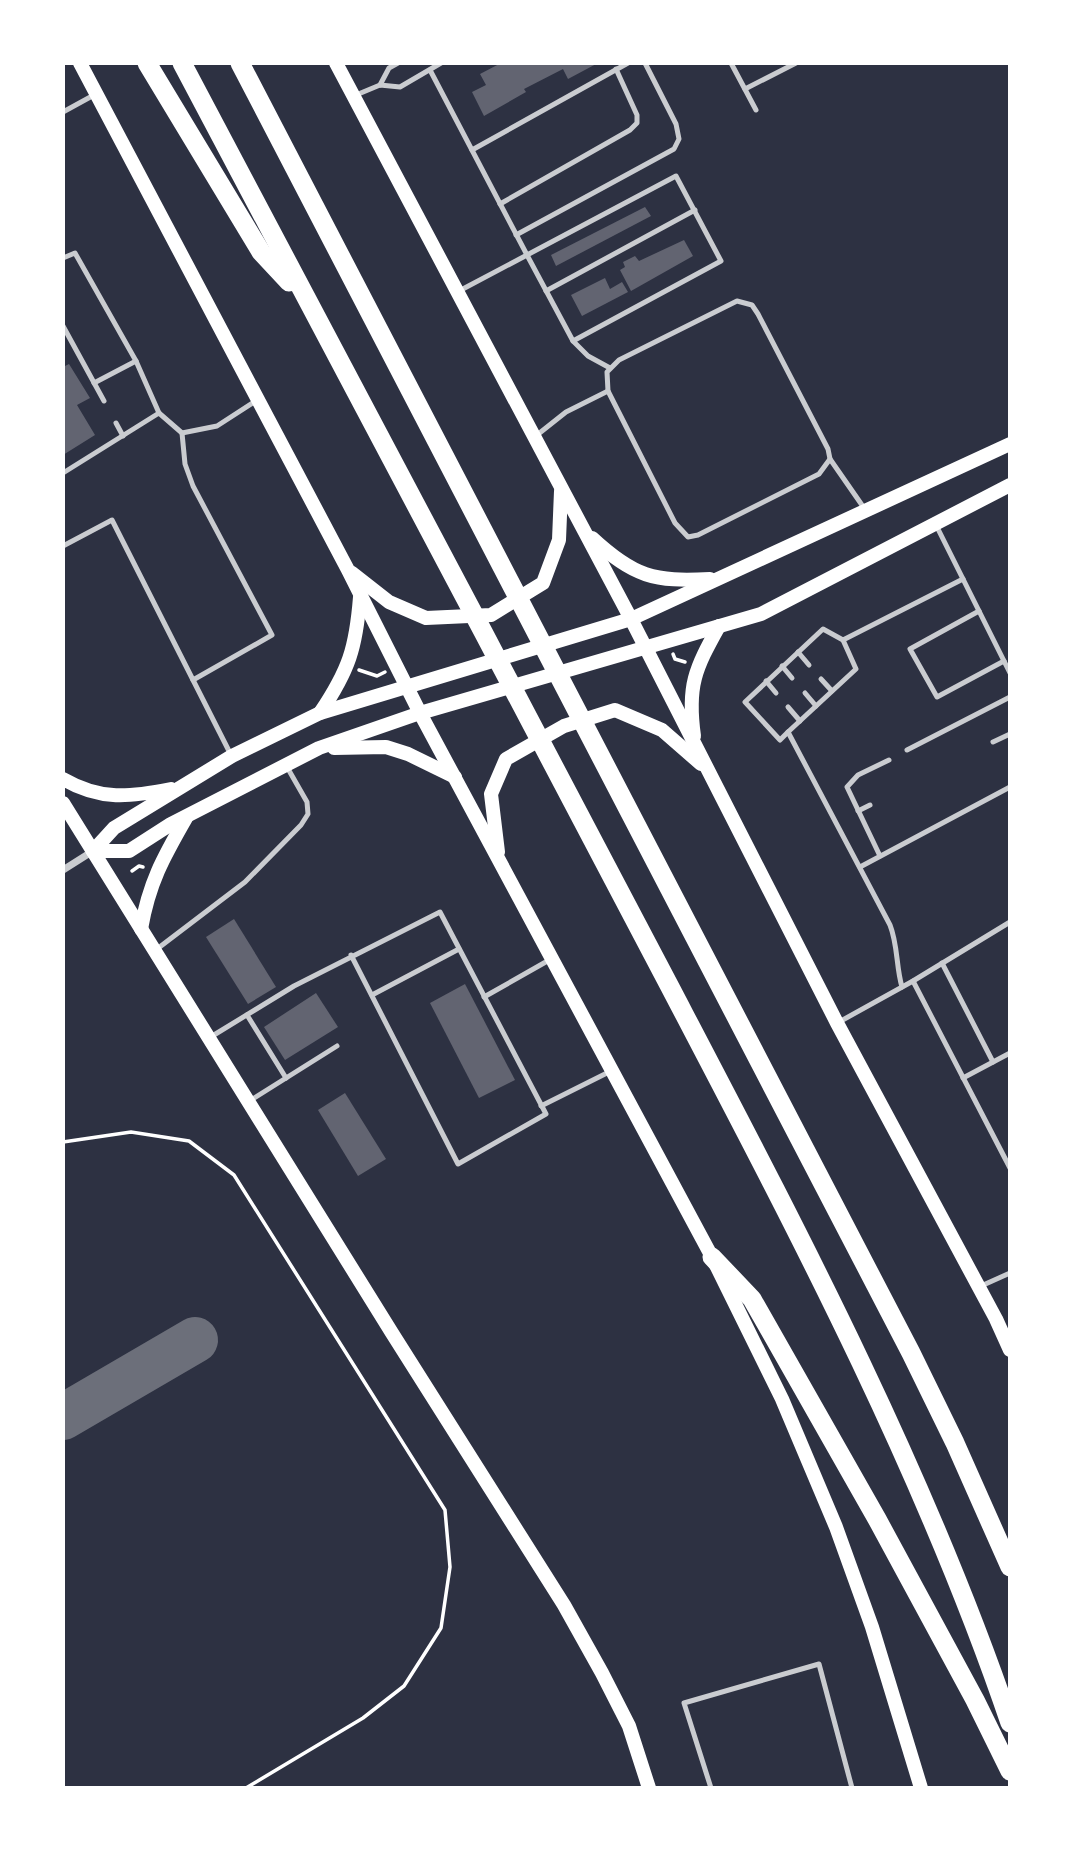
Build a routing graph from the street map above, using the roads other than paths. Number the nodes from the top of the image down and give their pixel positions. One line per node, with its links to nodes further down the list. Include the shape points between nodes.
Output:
1 (80, 63): 17 (main road)
2 (147, 63): 30 (highway, via 261,252)
3 (183, 63): 30 (highway)
4 (240, 63): 18 (highway)
5 (251, 63): 18 (highway)
6 (336, 63): 19 (main road)
7 (398, 63): 15 (lane, via 389,68)
8 (441, 63): 14 (lane)
9 (628, 63): 13 (lane)
10 (645, 63): 25 (lane, via 676,124 679,139 674,149)
11 (731, 63): 16 (lane)
12 (796, 63): 16 (lane)
13 (616, 69): 22 (lane); 23 (lane, via 637,123)
14 (430, 70): 15 (lane, via 400,87); 22 (lane)
15 (380, 85): 19 (lane)
16 (745, 89): 20 (lane)
17 (96, 93): 21 (lane); 37 (main road)
18 (257, 95): 131 (highway, via 911,1353)
19 (353, 97): 29 (main road)
20 (756, 110)
21 (63, 112)
22 (472, 150): 23 (lane)
23 (500, 204): 25 (lane)
24 (695, 211): 26 (lane, via 677,176); 28 (lane); 32 (lane, via 721,261)
25 (516, 235): 26 (lane)
26 (527, 255): 28 (lane); 29 (lane)
27 (63, 258): 33 (lane, via 75,253)
28 (546, 291): 32 (lane)
29 (457, 292): 43 (main road)
30 (306, 300): 132 (highway, via 757,1154 891,1427 951,1566)
31 (63, 326): 35 (lane)
32 (573, 341): 34 (lane)
33 (136, 361): 35 (lane); 39 (lane)
34 (610, 369): 36 (lane); 45 (lane, via 619,360 737,301 745,303 758,314)
35 (94, 383): 38 (lane)
36 (608, 391): 43 (lane, via 566,412); 45 (lane, via 675,523 688,537 819,474)
37 (257, 400): 41 (lane, via 217,426); 53 (main road)
38 (104, 401)
39 (159, 413): 41 (lane); 42 (lane)
40 (116, 423): 42 (lane)
41 (182, 433): 69 (lane, via 192,486 272,635)
42 (123, 436): 46 (lane)
43 (534, 437): 48 (main road)
44 (1010, 444): 49 (main road)
45 (830, 459): 49 (lane)
46 (63, 473)
47 (1010, 485): 50 (main road)
48 (561, 488): 51 (main road); 53 (main road, via 559,540 543,583 491,615 426,618 389,603)
49 (866, 510): 54 (main road)
50 (935, 523): 55 (lane); 59 (main road, via 761,614)
51 (584, 531): 54 (main road, via 633,570 673,581); 58 (main road)
52 (63, 546): 69 (lane, via 111,520)
53 (348, 570): 56 (main road)
54 (718, 579): 58 (main road)
55 (963, 579): 57 (lane); 60 (lane)
56 (360, 595): 71 (main road); 78 (main road, via 348,665)
57 (979, 611): 63 (lane); 63 (lane, via 910,649 937,697)
58 (631, 619): 61 (main road); 71 (main road)
59 (719, 626): 61 (main road); 85 (main road, via 692,683)
60 (843, 640): 62 (lane, via 823,629); 72 (lane, via 856,669)
61 (646, 648): 79 (main road); 85 (main road)
62 (798, 652): 64 (lane); 65 (lane)
63 (1004, 660): 66 (lane)
64 (809, 665)
65 (782, 667): 67 (lane); 70 (lane)
66 (1010, 673)
67 (792, 678)
68 (821, 679): 72 (lane)
69 (193, 680): 87 (lane)
70 (766, 681): 73 (lane); 81 (lane, via 745,702 780,740)
71 (407, 686): 78 (main road); 79 (main road)
72 (832, 691): 76 (lane)
73 (776, 693)
74 (805, 693): 76 (lane)
75 (1010, 697): 86 (lane)
76 (816, 706): 80 (lane)
77 (788, 707): 80 (lane)
78 (320, 713): 87 (main road)
79 (420, 713): 84 (main road); 91 (main road)
80 (800, 721): 81 (lane)
81 (788, 732): 102 (lane)
82 (1010, 734): 83 (lane)
83 (993, 742)
84 (319, 748): 89 (main road); 91 (main road, via 386,747)
85 (696, 748): 90 (main road)
86 (907, 750)
87 (232, 756): 94 (main road)
88 (889, 760): 97 (lane, via 858,775 847,787)
89 (285, 764): 98 (main road); 107 (lane, via 307,802 308,814 301,825 245,882)
90 (707, 769): 101 (main road, via 662,730 615,710 564,726 506,759 491,794); 116 (main road)
91 (455, 777): 101 (main road)
92 (63, 779): 94 (main road, via 104,795 132,797)
93 (1010, 787): 100 (lane)
94 (180, 788): 99 (main road, via 114,828)
95 (63, 803): 99 (main road)
96 (870, 805): 97 (lane)
97 (858, 811): 100 (lane)
98 (186, 818): 99 (main road, via 129,851); 105 (main road, via 146,896)
99 (93, 851): 103 (street); 105 (main road)
100 (880, 856): 102 (lane)
101 (499, 860): 109 (main road)
102 (860, 867): 112 (lane, via 895,937)
103 (63, 870)
104 (1010, 922): 110 (lane)
105 (141, 929): 107 (main road)
106 (459, 949): 108 (lane, via 440,912); 113 (lane); 114 (lane)
107 (155, 951): 117 (main road)
108 (351, 955): 113 (lane); 115 (lane)
109 (551, 959): 114 (lane); 121 (main road)
110 (942, 963): 111 (lane); 120 (lane)
111 (913, 981): 112 (lane); 123 (lane)
112 (902, 987): 116 (lane)
113 (372, 995): 125 (lane, via 458,1164 546,1114)
114 (484, 997): 125 (lane)
115 (247, 1015): 117 (lane); 122 (lane)
116 (836, 1023): 129 (main road)
117 (209, 1039): 124 (main road)
118 (337, 1046): 122 (lane)
119 (1010, 1052): 120 (lane)
120 (993, 1062): 123 (lane)
121 (611, 1071): 125 (lane); 127 (main road)
122 (286, 1078): 124 (lane)
123 (963, 1078): 126 (lane)
124 (248, 1102): 134 (main road, via 564,1605 629,1727)
125 (541, 1105)
126 (1010, 1168)
127 (712, 1257): 133 (highway, via 752,1299 877,1519); 137 (main road, via 782,1399 836,1527)
128 (1010, 1273): 129 (lane)
129 (978, 1287): 130 (main road)
130 (1010, 1350)
131 (1010, 1567)
132 (1010, 1723)
133 (1010, 1771)
134 (649, 1788)
135 (711, 1788): 136 (lane, via 684,1703 819,1664)
136 (852, 1788)
137 (922, 1788)

